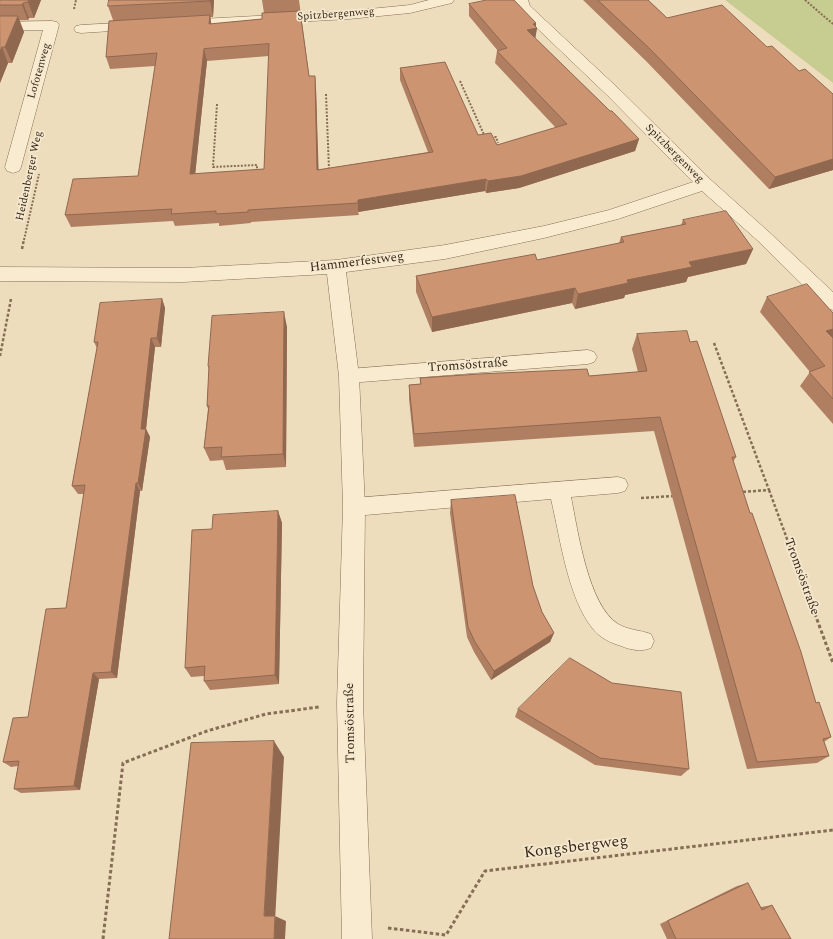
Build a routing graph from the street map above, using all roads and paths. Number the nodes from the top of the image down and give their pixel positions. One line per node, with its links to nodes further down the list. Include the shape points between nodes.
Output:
1 (76, 0): 5 (path)
2 (447, 0): 6 (street, Spitzbergenweg, via 410,9 349,15)
3 (521, 0): 23 (street, Spitzbergenweg, via 524,7)
4 (805, 0): 7 (path)
5 (74, 14)
6 (167, 24)
7 (833, 24)
8 (152, 25): 10 (street)
9 (0, 26): 17 (street, Lofotenweg, via 52,25)
10 (81, 29)
11 (460, 81): 14 (path)
12 (326, 94): 19 (path, via 329,169)
13 (217, 104): 18 (path)
14 (486, 138): 15 (path); 16 (path, via 496,137)
15 (487, 142)
16 (498, 143)
17 (13, 167)
18 (213, 167): 20 (path); 22 (path, via 257,165)
19 (336, 169)
20 (212, 172)
21 (39, 174): 25 (path, Heidenberger Weg)
22 (256, 174)
23 (705, 184): 24 (street, Hammerfestweg, via 612,215 544,232 445,252); 26 (street, Spitzbergenweg, via 764,236)
24 (336, 268): 25 (street, Hammerfestweg, via 184,275); 30 (street, Tromsöstraße)
25 (8, 275): 28 (path, Heidenberger Weg)
26 (833, 303)
27 (714, 343): 33 (path, Tromsöstraße)
28 (0, 356)
29 (588, 357): 30 (lane, Tromsöstraße)
30 (349, 376): 36 (street, Tromsöstraße)
31 (618, 485): 32 (lane); 35 (path, via 622,499)
32 (559, 490): 36 (lane); 37 (lane, via 582,587 590,607 600,623 621,637)
33 (769, 490): 34 (path); 38 (path, Tromsöstraße)
34 (738, 492)
35 (676, 496)
36 (354, 507): 39 (street, Tromsöstraße)
37 (643, 641)
38 (833, 663)
39 (350, 703): 41 (street, Tromsöstraße); 42 (path, via 266,714 207,731 123,763 108,914)
40 (833, 830): 41 (path, Kongsbergweg, via 485,871 446,935)
41 (356, 932)
42 (103, 939)

